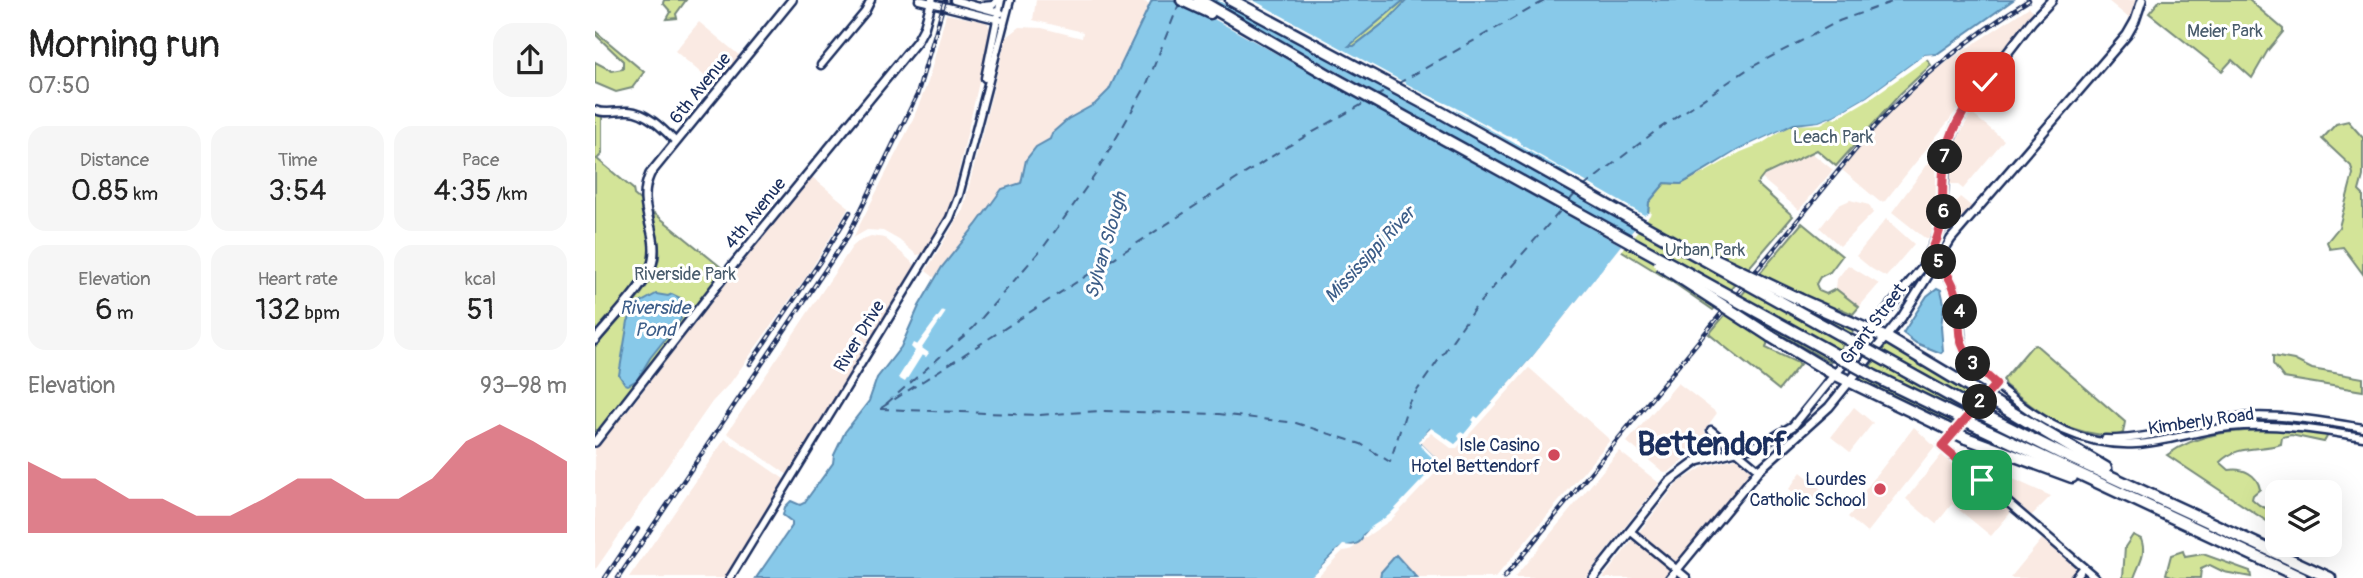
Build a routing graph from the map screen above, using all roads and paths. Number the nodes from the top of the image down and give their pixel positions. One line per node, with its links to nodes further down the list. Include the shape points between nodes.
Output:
1 (871, 0): 16 (street)
2 (919, 0): 11 (street)
3 (954, 0): 13 (street)
4 (999, 0): 13 (street, via 989,6); 14 (street, River Drive)
5 (1010, 0): 14 (street, River Drive)
6 (1182, 0): 15 (highway)
7 (1199, 0): 15 (highway)
8 (2052, 0): 21 (main road, via 1967,105 1946,152 1943,220)
9 (2141, 0): 21 (main road, Grant Street, via 2135,21 2117,46)
10 (1233, 1): 19 (highway)
11 (931, 2): 14 (street); 32 (main road, 4th Avenue, via 917,41)
12 (789, 3): 18 (main road, 6th Avenue)
13 (973, 5): 14 (street)
14 (1002, 17): 40 (street, River Drive, via 950,218)
15 (1259, 35): 20 (highway)
16 (821, 65)
17 (595, 110): 18 (street, via 635,112)
18 (676, 142): 24 (main road, 6th Avenue, via 650,174 644,201 654,246 652,266)
19 (1642, 225): 22 (highway, bridge); 36 (highway, bridge, via 1988,416)
20 (1630, 242): 25 (highway, bridge); 35 (highway, bridge, via 1874,376)
21 (1934, 256): 22 (main road, Grant Street); 23 (main road, Grant Street, via 1914,299); 27 (street, Kimberly Road, via 1956,293 1963,347 1976,368)
22 (1871, 331): 23 (highway); 25 (main road, Grant Street)
23 (1885, 337): 26 (main road, Grant Street); 36 (highway, bridge)
24 (595, 340)
25 (1835, 375): 26 (highway); 33 (main road, Grant Street, via 1793,426 1763,444)
26 (1851, 380): 34 (main road, Grant Street, via 1824,412); 35 (highway, bridge, via 1966,438)
27 (1996, 384): 30 (street, Kimberly Road, via 2044,421); 38 (street, via 1942,446)
28 (2363, 428): 30 (street, Kimberly Road, via 2249,416 2124,439)
29 (1711, 430): 33 (street)
30 (2084, 437): 31 (street, Kimberly Road, via 2134,444 2265,426)
31 (2363, 437)
32 (595, 442)
33 (1737, 451): 34 (street); 37 (main road, Grant Street, via 1697,461 1669,482)
34 (1759, 470): 39 (main road, Grant Street)
35 (2110, 488): 46 (highway)
36 (2135, 488): 47 (highway)
37 (1630, 531): 39 (street); 41 (main road, Grant Street)
38 (2083, 567): 44 (street); 45 (street)
39 (1677, 570): 42 (main road, Grant Street); 43 (street)
40 (730, 578)
41 (1593, 578)
42 (1670, 578)
43 (1686, 578)
44 (2074, 578)
45 (2096, 578)
46 (2302, 578)
47 (2330, 578)

